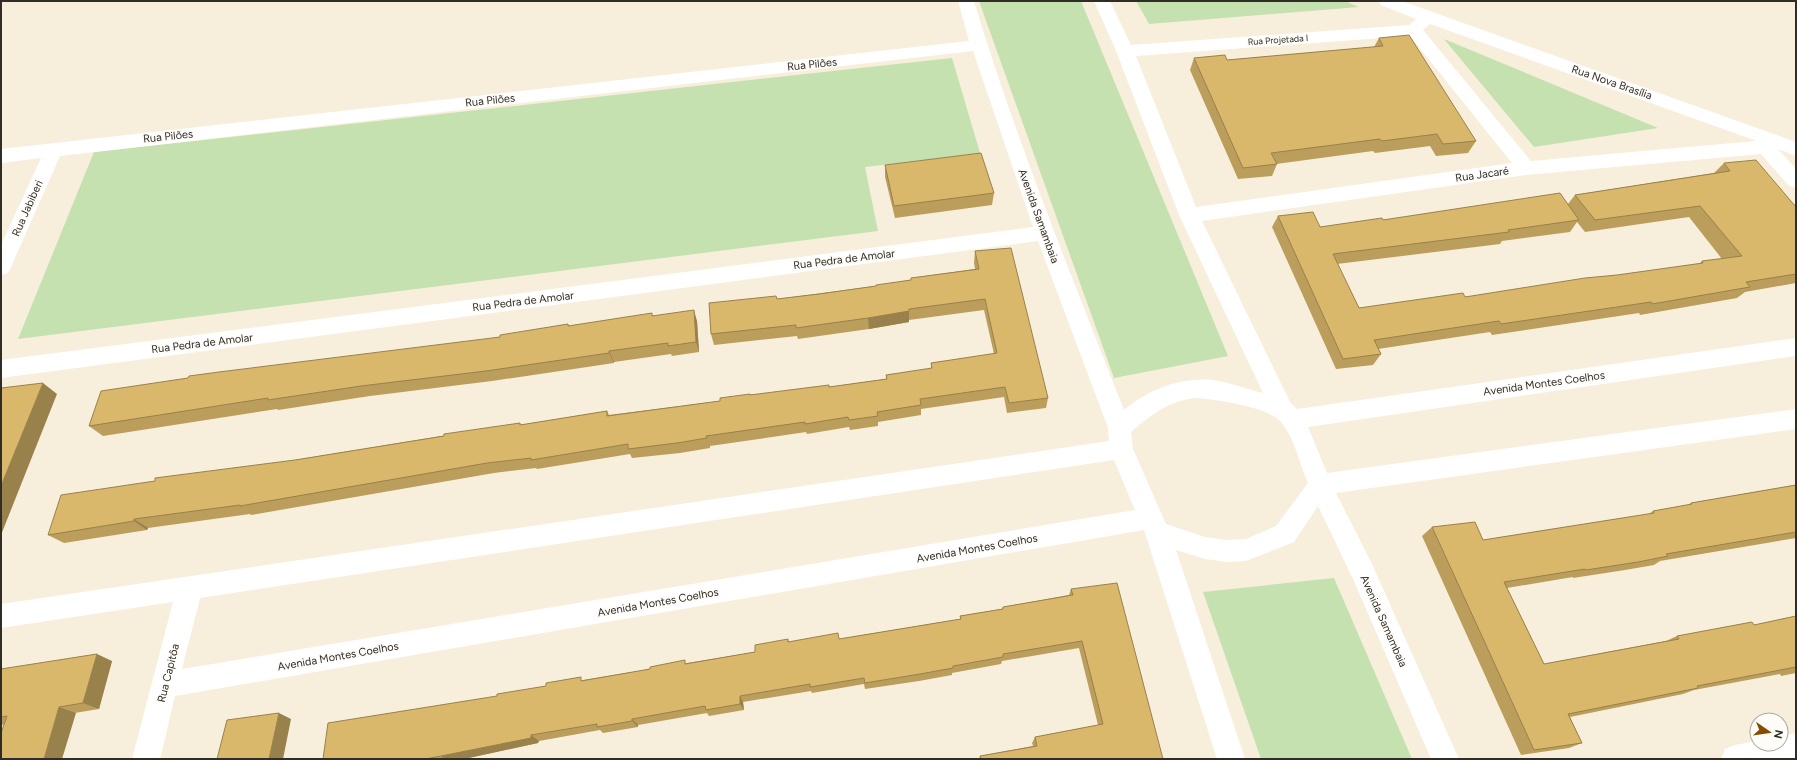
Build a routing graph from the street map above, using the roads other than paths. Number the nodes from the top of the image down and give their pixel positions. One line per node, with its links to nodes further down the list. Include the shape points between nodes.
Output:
1 (966, 1): 5 (street, Avenida Samambaia)
2 (1102, 1): 6 (street)
3 (1386, 1): 4 (street, Rua Nova Brasília)
4 (1420, 23): 6 (street, Rua Projetada I); 7 (street, Rua Nova Brasília); 11 (street)
5 (979, 45): 8 (street, Rua Pilões); 14 (street, Avenida Samambaia)
6 (1125, 51): 13 (street)
7 (1764, 141): 9 (street, Rua Nova Brasília); 11 (street, Rua Jacaré); 12 (street)
8 (54, 149): 10 (street, Rua Pilões); 15 (street, Rua Jabiberi)
9 (1796, 149)
10 (1, 156)
11 (1526, 168): 13 (street, Rua Jacaré)
12 (1796, 181)
13 (1189, 215): 18 (street)
14 (1045, 233): 17 (street, Rua Pedra de Amolar); 20 (street, Avenida Samambaia)
15 (1, 267)
16 (1796, 347): 18 (street, Avenida Montes Coelhos)
17 (1, 369)
18 (1287, 414): 20 (street, via 1228,392 1182,389 1164,395 1140,409); 21 (street, Avenida Samambaia)
19 (1796, 419): 21 (street)
20 (1120, 438): 22 (street, Avenida Samambaia); 23 (street)
21 (1320, 485): 22 (street, via 1285,534 1246,550 1205,548); 29 (street, Avenida Samambaia, via 1351,547)
22 (1154, 526): 25 (street, Avenida Montes Coelhos); 28 (street)
23 (190, 587): 24 (street); 25 (street, Rua Capitôa)
24 (1, 616)
25 (165, 685): 27 (street, Rua Capitôa)
26 (1796, 747): 30 (street)
27 (146, 759)
28 (1231, 759)
29 (1445, 759)
30 (1735, 759)

